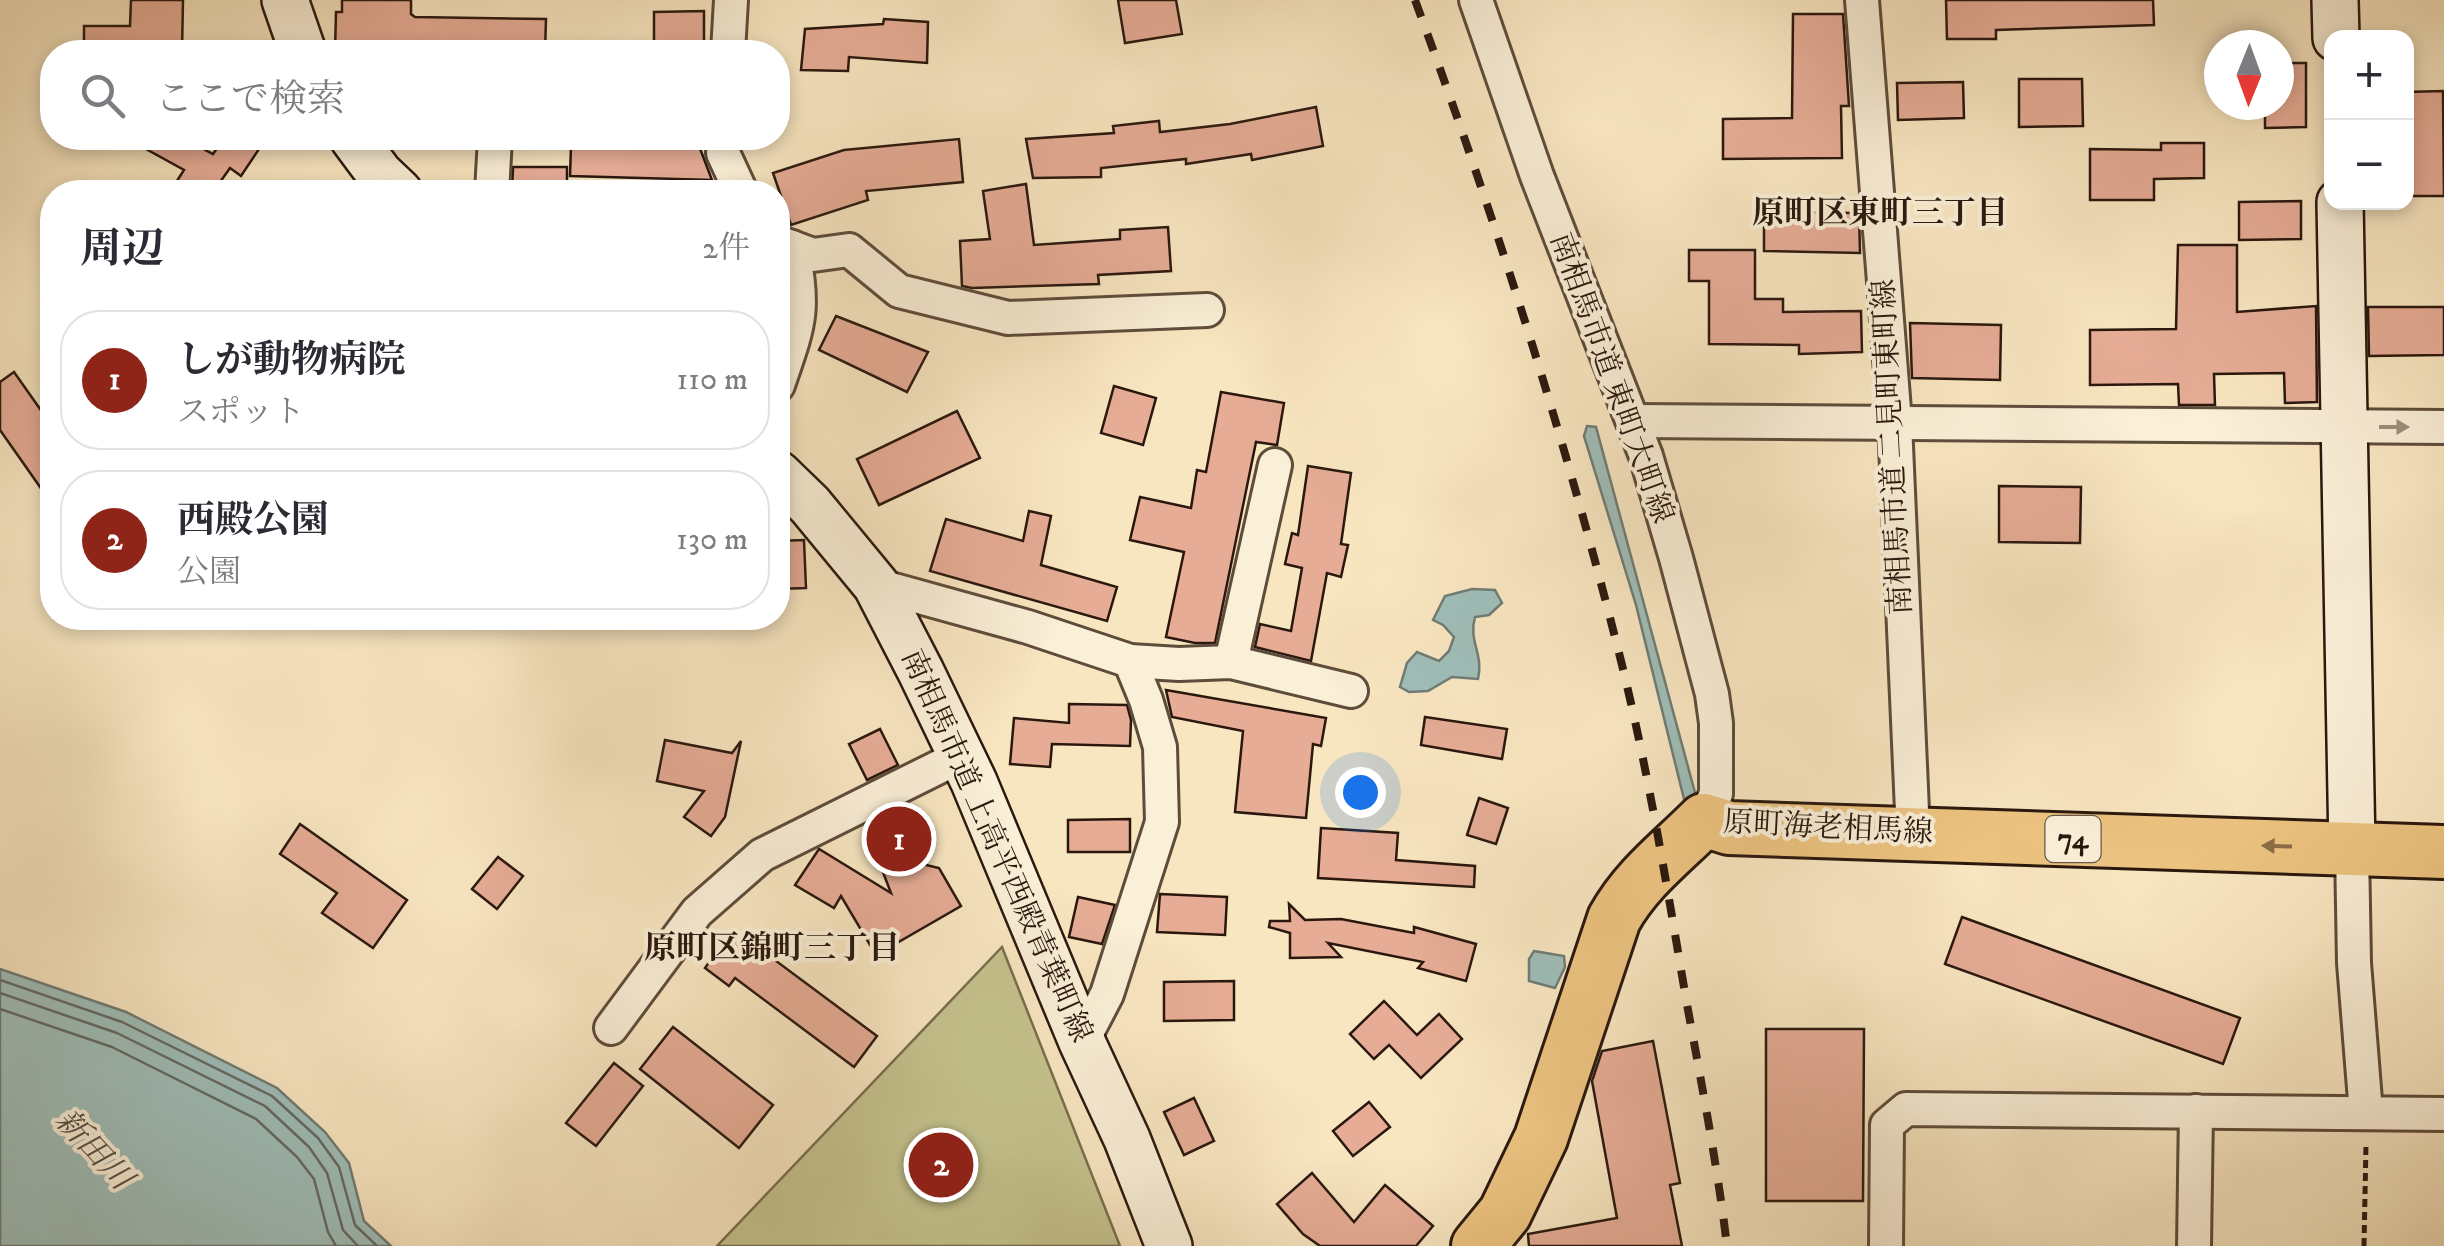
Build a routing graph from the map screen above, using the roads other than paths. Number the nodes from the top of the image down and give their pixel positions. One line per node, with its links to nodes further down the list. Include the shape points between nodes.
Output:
1 (285, 0): 7 (street)
2 (731, 0): 8 (street)
3 (1476, 0): 20 (street, 南相馬市道 東町大町線)
4 (1862, 0): 21 (street, 南相馬市道 二見町東町線)
5 (2335, 0): 6 (street)
6 (2336, 30)
7 (298, 40)
8 (729, 40)
9 (362, 150): 12 (street)
10 (494, 150): 13 (street)
11 (723, 150): 14 (street)
12 (386, 180)
13 (493, 180)
14 (735, 180)
15 (2340, 210): 22 (street)
16 (790, 247): 18 (street, via 812,255 849,250 900,291 1008,318)
17 (790, 260): 19 (street, via 801,314)
18 (1207, 310)
19 (790, 348)
20 (1634, 422): 21 (street); 31 (street, 南相馬市道 東町大町線, via 1712,694 1716,794)
21 (1895, 422): 22 (street); 32 (street, 南相馬市道 二見町東町線)
22 (2344, 426): 23 (street, one-way to 23); 33 (street)
23 (2444, 427)
24 (1275, 465): 28 (street)
25 (790, 486): 26 (street, 南相馬市道 上高平西殿青葉町線)
26 (876, 584): 27 (street); 30 (street, 南相馬市道 上高平西殿青葉町線)
27 (1130, 660): 28 (street); 36 (street, via 1160,747 1162,822 1107,994)
28 (1232, 662): 29 (street)
29 (1351, 691)
30 (960, 758): 35 (street, via 762,855 697,912); 36 (street, 南相馬市道 上高平西殿青葉町線)
31 (1704, 820): 32 (main road, 原町海老相馬線 / 74, via 1730,828); 40 (main road, 原町海老相馬線, via 1629,892 1614,920 1541,1138)
32 (1912, 834): 33 (main road, 原町海老相馬線 / 74, one-way to 32)
33 (2352, 848): 34 (main road, 原町海老相馬線 / 74); 38 (street)
34 (2444, 852)
35 (611, 1028)
36 (1082, 1042): 41 (street, 南相馬市道 上高平西殿青葉町線)
37 (2196, 1111): 38 (street); 42 (street, via 1906,1109 1887,1125); 43 (street)
38 (2366, 1113): 39 (street)
39 (2444, 1114)
40 (1481, 1245)
41 (1169, 1246)
42 (1886, 1246)
43 (2194, 1246)

